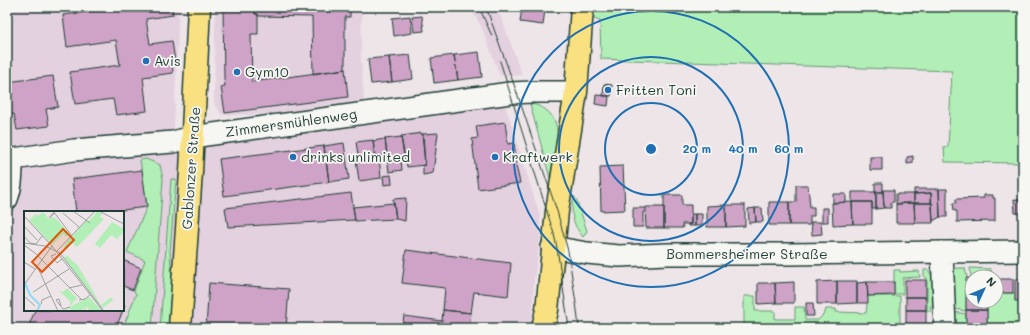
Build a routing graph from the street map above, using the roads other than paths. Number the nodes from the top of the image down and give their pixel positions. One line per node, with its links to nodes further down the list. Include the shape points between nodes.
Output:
1 (199, 7): 4 (main road, Gablonzer Straße)
2 (582, 7): 3 (main road)
3 (576, 92): 4 (street, Zimmersmühlenweg, via 510,93); 7 (main road)
4 (192, 137): 5 (street, Zimmersmühlenweg, via 173,142 74,150); 10 (main road, Gablonzer Straße)
5 (10, 160): 6 (street, via 12,175)
6 (7, 199)
7 (552, 247): 9 (street, Bommersheimer Straße, via 619,256); 11 (main road)
8 (1023, 251): 9 (street, Bommersheimer Straße)
9 (942, 252): 12 (street)
10 (180, 328)
11 (543, 328)
12 (945, 328)

